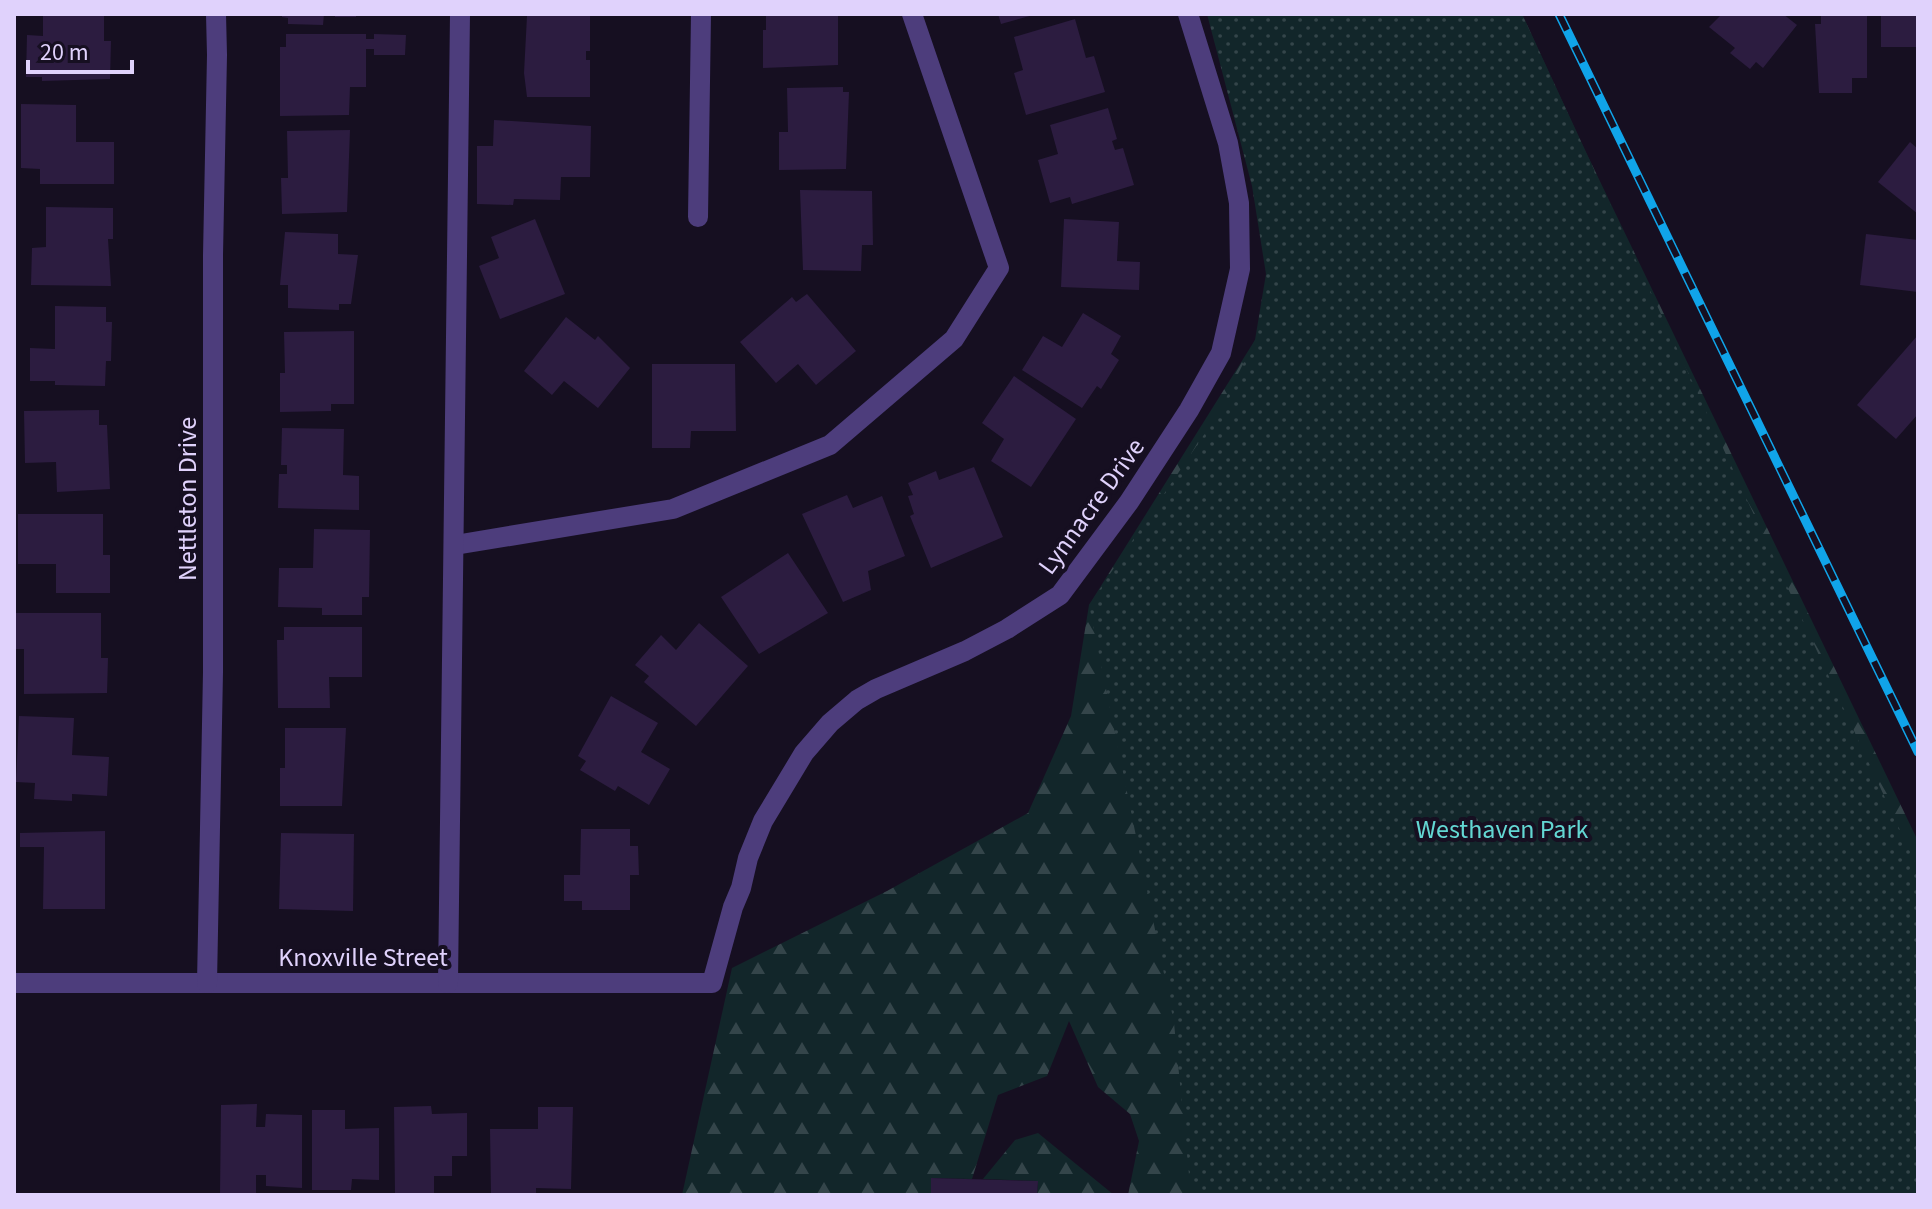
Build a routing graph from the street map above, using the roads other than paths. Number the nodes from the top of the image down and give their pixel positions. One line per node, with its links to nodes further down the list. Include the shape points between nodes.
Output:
1 (216, 14): 9 (street, Nettleton Drive)
2 (460, 14): 7 (street)
3 (701, 14): 6 (street)
4 (912, 14): 7 (street, via 999,268 954,339 830,445 673,509)
5 (1188, 14): 11 (street, Lynnacre Drive, via 1228,143 1239,203 1240,269 1221,353 1137,489 1060,595 965,651 857,700 804,753 763,821 748,858)
6 (698, 217)
7 (455, 545): 10 (street)
8 (14, 983): 9 (street, Knoxville Street)
9 (207, 983): 10 (street, Knoxville Street)
10 (448, 983): 11 (street, Knoxville Street)
11 (712, 983)

